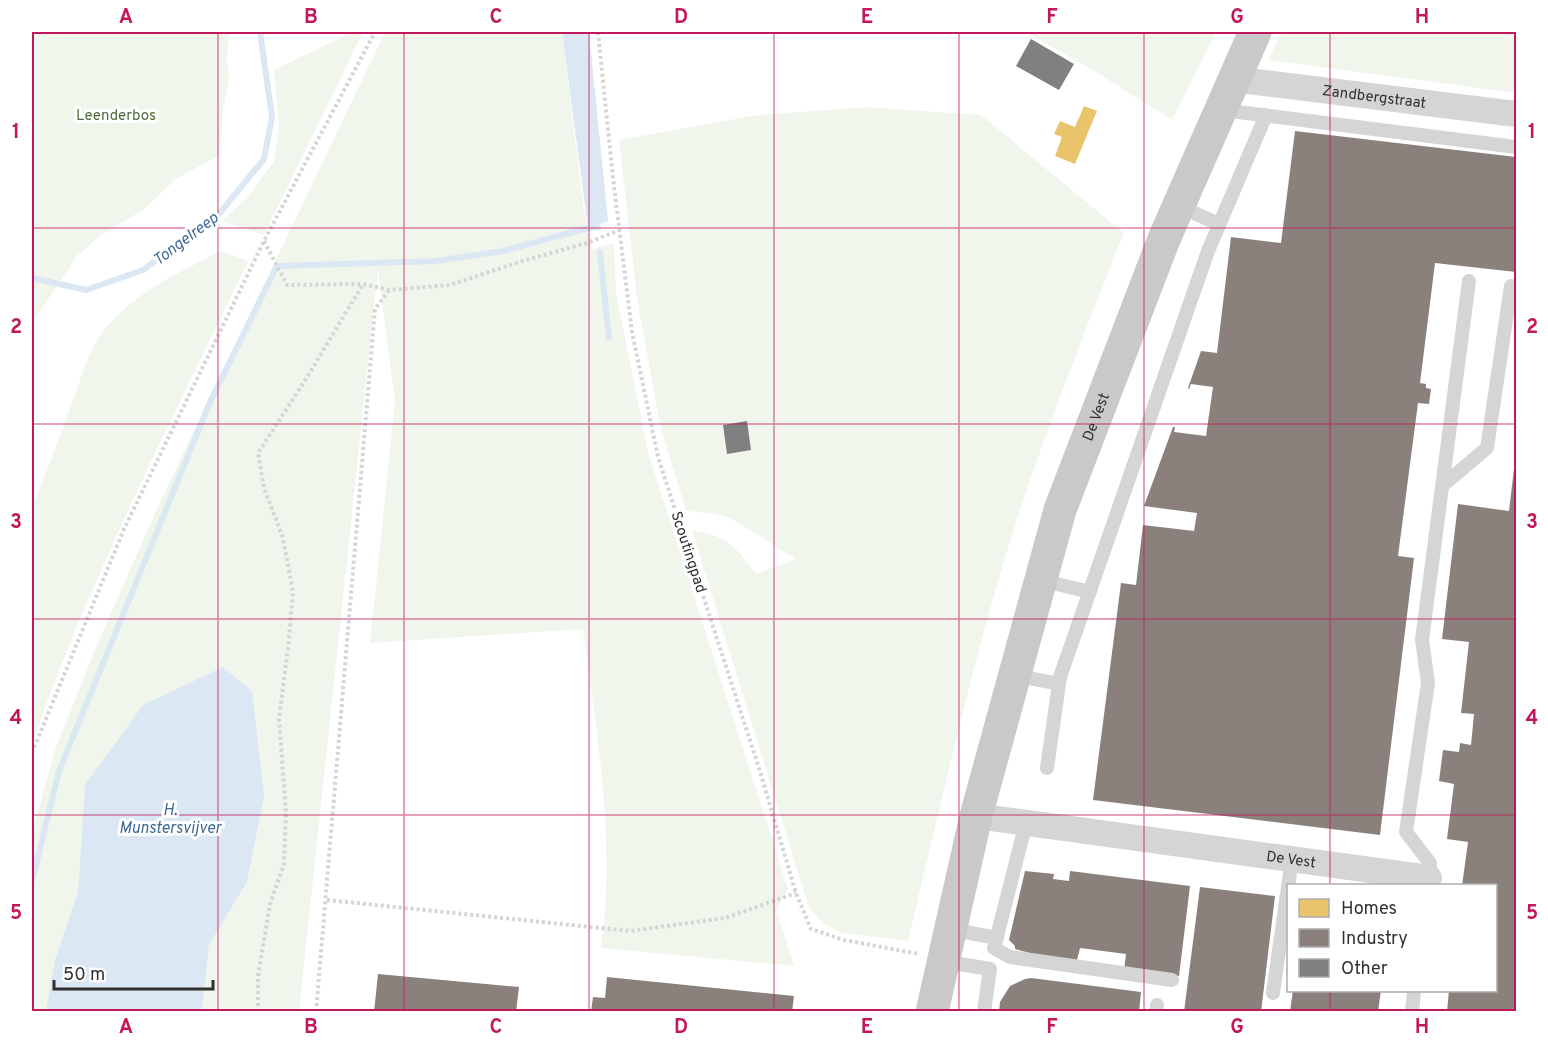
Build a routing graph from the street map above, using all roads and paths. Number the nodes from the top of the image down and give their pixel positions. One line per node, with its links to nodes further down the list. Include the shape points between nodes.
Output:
1 (375, 32): 12 (path)
2 (598, 32): 11 (path, Scoutingpad)
3 (1255, 32): 4 (main road, De Vest)
4 (1234, 76): 5 (main road, De Vest); 6 (street, Zandbergstraat, via 1248,81)
5 (1220, 110): 7 (lane); 9 (main road, De Vest)
6 (1516, 114)
7 (1266, 115): 8 (lane); 10 (lane)
8 (1516, 147)
9 (1178, 206): 10 (lane); 18 (main road, De Vest, via 1060,510)
10 (1220, 224): 19 (lane)
11 (620, 230): 16 (path, via 450,285); 29 (path, Scoutingpad, via 632,332 658,457)
12 (264, 241): 14 (path, via 288,285); 22 (path, via 124,529)
13 (1468, 281): 17 (lane)
14 (363, 284): 16 (path); 37 (path, via 258,453 264,488 284,538 293,592 279,719 286,812 284,864 270,904 258,976)
15 (1511, 286): 17 (lane, via 1487,448)
16 (389, 290): 31 (path, via 375,309)
17 (1442, 486): 27 (lane, via 1422,640 1428,683 1406,832 1430,863)
18 (1040, 580): 19 (lane); 20 (main road, De Vest)
19 (1090, 591): 21 (lane)
20 (1014, 675): 21 (lane); 24 (main road, De Vest)
21 (1059, 684): 23 (lane)
22 (32, 753)
23 (1047, 768)
24 (976, 816): 25 (street, De Vest); 33 (main road, De Vest)
25 (1026, 823): 26 (street, De Vest); 32 (lane)
26 (1292, 859): 27 (street, De Vest); 28 (lane)
27 (1428, 881)
28 (1288, 884)
29 (796, 893): 31 (path, via 725,918 630,931); 33 (path, Scoutingpad, via 811,928 844,940)
30 (1287, 894): 36 (lane)
31 (327, 900): 38 (path)
32 (997, 938): 33 (lane); 34 (lane, via 994,948 1010,957)
33 (945, 949): 39 (main road, De Vest); 40 (lane, via 990,969)
34 (1172, 980)
35 (1414, 992): 41 (lane)
36 (1273, 993)
37 (258, 1011)
38 (316, 1011)
39 (932, 1011)
40 (984, 1011)
41 (1412, 1011)

